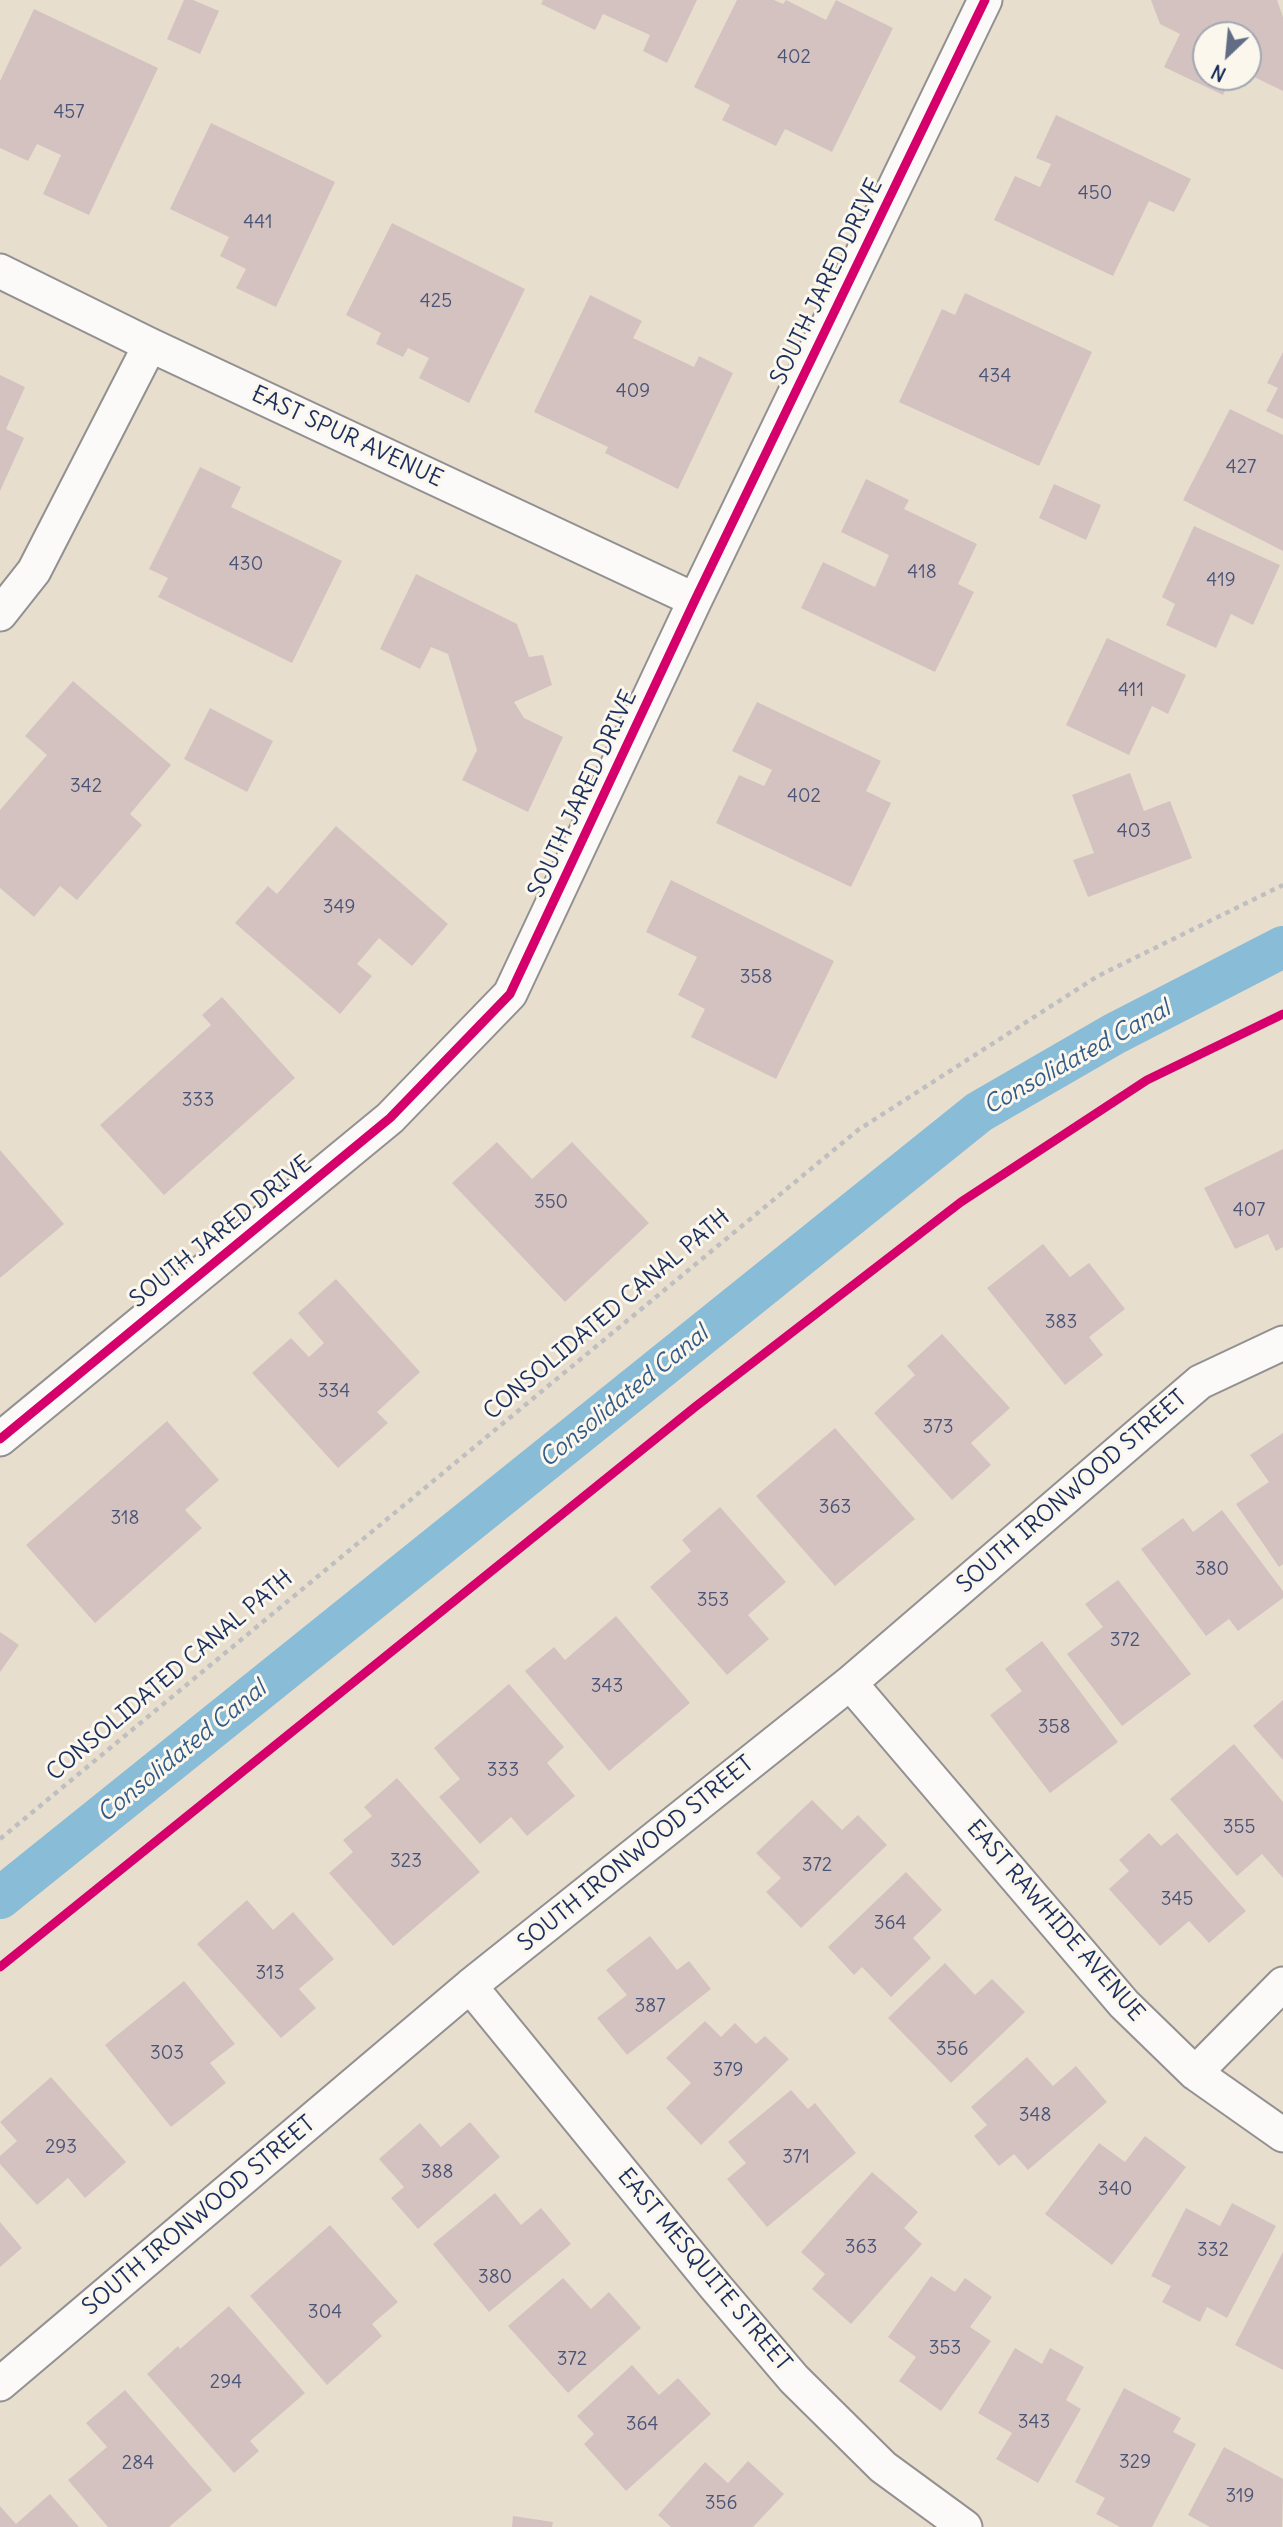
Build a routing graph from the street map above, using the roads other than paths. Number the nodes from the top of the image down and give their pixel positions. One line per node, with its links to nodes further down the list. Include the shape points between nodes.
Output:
1 (985, 0): 4 (street, SOUTH JARED DRIVE)
2 (0, 271): 3 (street, EAST SPUR AVENUE)
3 (150, 345): 4 (street, EAST SPUR AVENUE); 5 (street, via 33,571)
4 (695, 600): 7 (street, SOUTH JARED DRIVE, via 510,994 390,1118)
5 (0, 614)
6 (1283, 1343): 8 (street, SOUTH IRONWOOD STREET, via 1200,1382)
7 (0, 1439)
8 (850, 1683): 10 (street, SOUTH IRONWOOD STREET); 11 (street, EAST RAWHIDE AVENUE, via 1124,2004)
9 (1283, 1984): 11 (street)
10 (470, 1986): 13 (street, SOUTH IRONWOOD STREET); 14 (street, EAST MESQUITE STREET, via 794,2379 883,2466)
11 (1195, 2073): 12 (street, EAST RAWHIDE AVENUE)
12 (1283, 2136)
13 (0, 2384)
14 (965, 2527)

